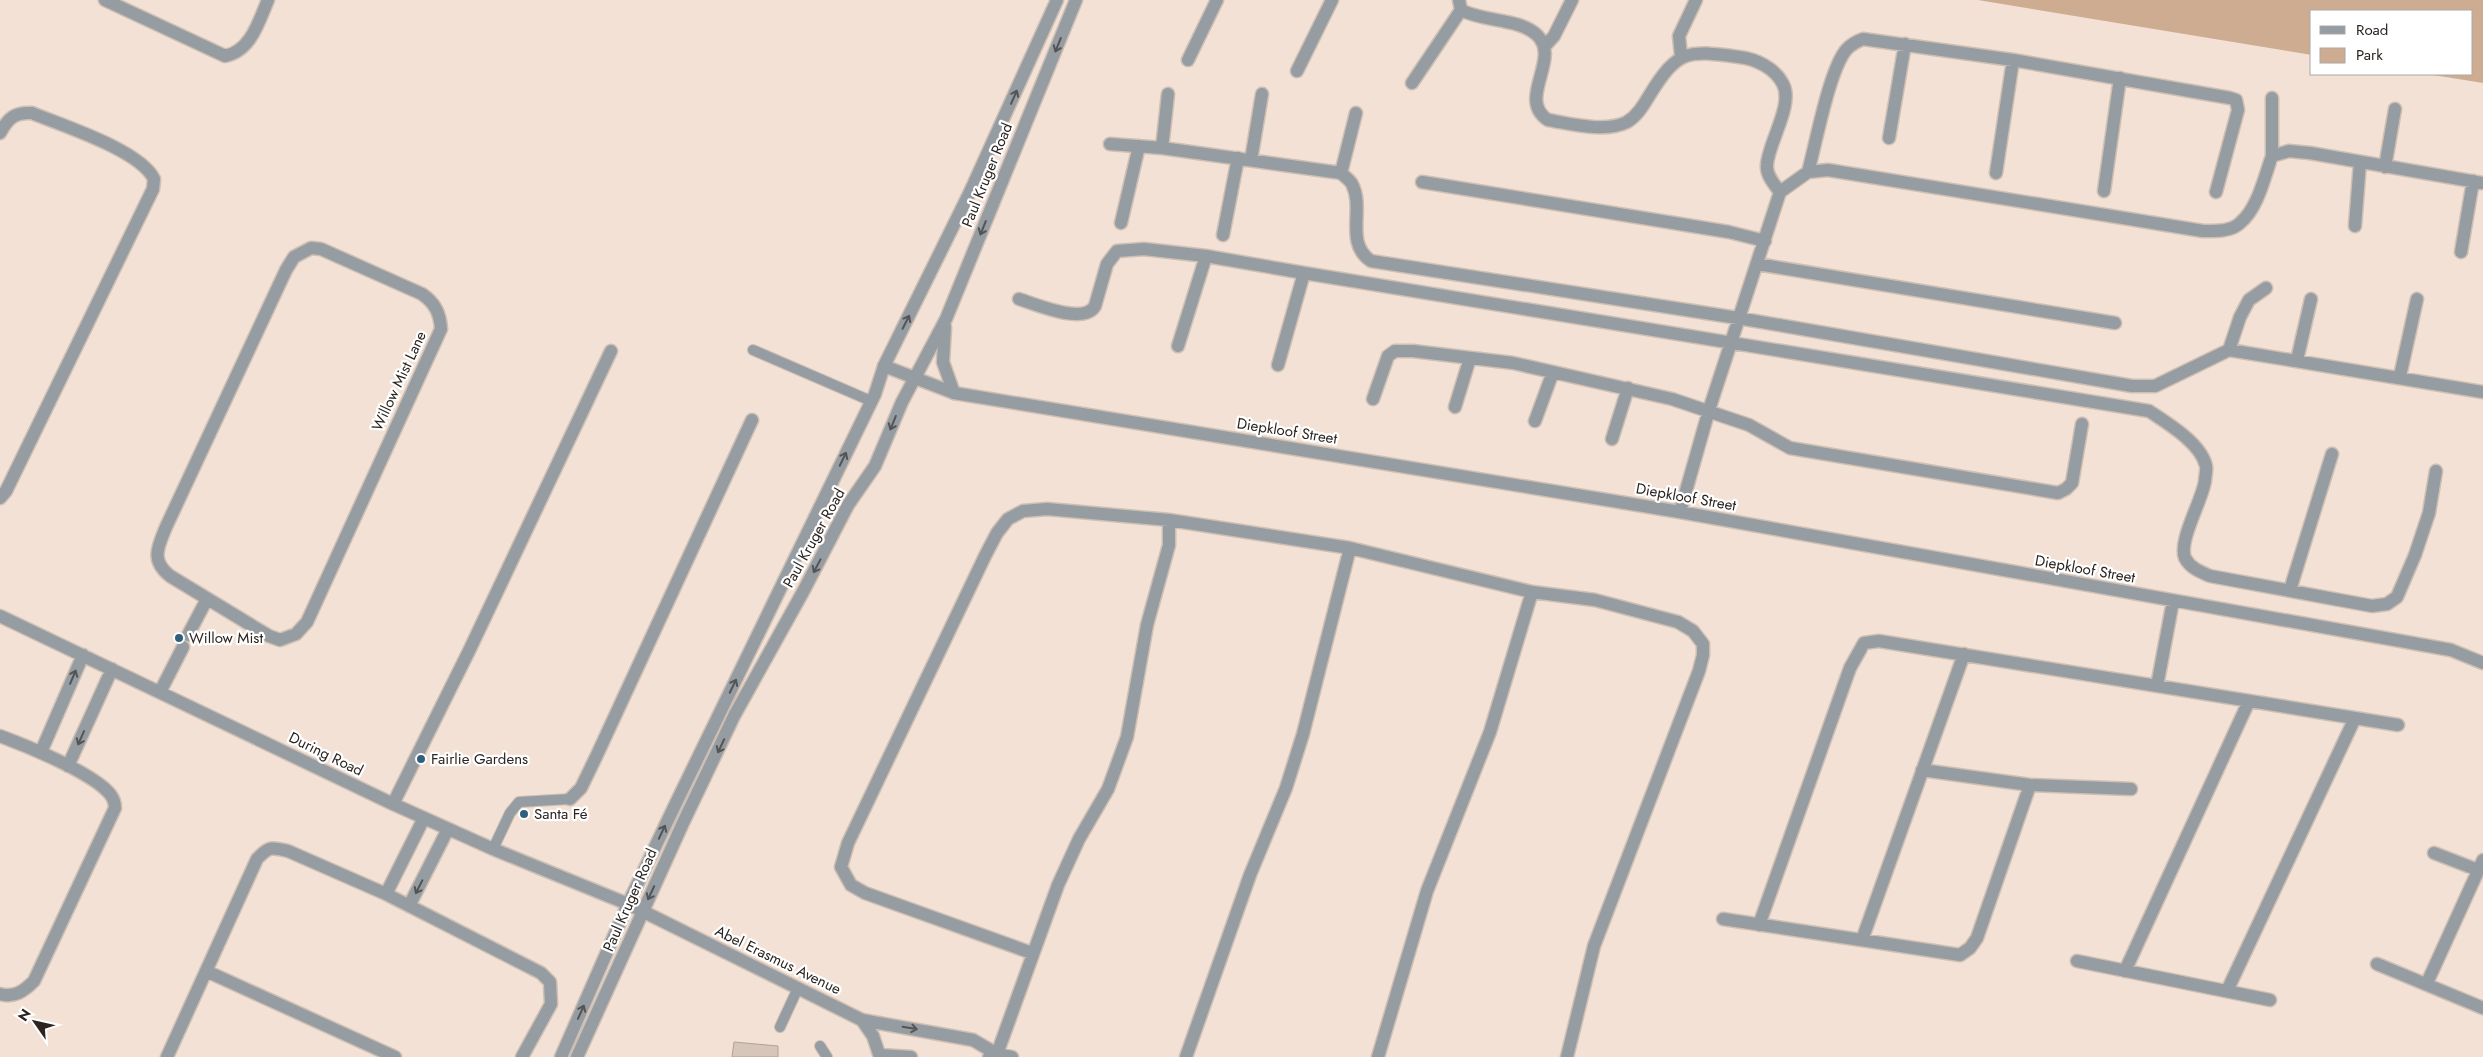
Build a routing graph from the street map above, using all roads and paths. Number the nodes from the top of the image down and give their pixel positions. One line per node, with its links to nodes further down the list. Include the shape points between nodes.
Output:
1 (105, 0): 2 (street, via 225,56 234,54 250,38)
2 (268, 0)
3 (1057, 0): 63 (street, Paul Kruger Road, one-way to 3, via 962,208)
4 (1076, 0): 53 (street, Paul Kruger Road, one-way to 53)
5 (1217, 0): 13 (street)
6 (1332, 0): 15 (street)
7 (1572, 0): 11 (street, via 1554,36)
8 (1696, 0): 12 (street, via 1679,36)
9 (1460, 5): 11 (street, via 1484,20 1523,27 1537,35); 17 (street)
10 (1905, 44): 14 (street); 24 (street); 32 (street, via 1862,39 1846,50 1835,71)
11 (1544, 46): 12 (street, via 1545,58 1536,104 1548,120 1569,124 1612,127 1628,121 1640,110 1670,65)
12 (1681, 56): 38 (street, via 1699,53 1743,58 1775,72 1784,85 1785,102 1767,166 1769,177)
13 (1188, 60)
14 (2013, 60): 16 (street); 34 (street)
15 (1296, 71)
16 (2120, 78): 37 (street); 39 (street, via 2236,100 2238,110)
17 (1412, 83)
18 (1168, 94): 27 (street)
19 (1262, 94): 29 (street)
20 (2272, 98): 28 (street)
21 (2395, 109): 31 (street)
22 (1356, 113): 33 (street)
23 (0, 133): 80 (street, via 11,117 19,112 32,113 124,152 142,163 154,179 144,207)
24 (1889, 138)
25 (1110, 144): 26 (street)
26 (1139, 146): 27 (street); 40 (street)
27 (1162, 148): 29 (street)
28 (2272, 156): 30 (street, via 2289,151); 32 (street, via 2250,210 2240,224 2223,230 2202,231 1828,170)
29 (1244, 159): 33 (street); 42 (street)
30 (2360, 162): 31 (street); 41 (street)
31 (2385, 167): 36 (street)
32 (1808, 172): 38 (street)
33 (1341, 173): 52 (street, via 1352,183 1355,193 1357,246 1371,261)
34 (1996, 173)
35 (1422, 182): 43 (street, via 1729,232)
36 (2478, 182): 44 (street)
37 (2104, 190)
38 (1780, 192): 43 (street)
39 (2216, 192)
40 (1121, 223)
41 (2356, 226)
42 (1223, 235)
43 (1765, 241): 46 (street)
44 (2461, 252)
45 (1206, 256): 47 (street); 49 (street, via 1144,249 1117,250 1107,264 1095,306 1086,314 1053,310); 56 (street)
46 (1757, 264): 52 (street); 54 (street)
47 (1304, 273): 55 (street); 62 (street)
48 (2266, 288): 58 (street, via 2249,300)
49 (1019, 299)
50 (2311, 299): 61 (street)
51 (2417, 299): 65 (street)
52 (1738, 318): 55 (street); 58 (street, via 2132,386 2155,386)
53 (946, 319): 66 (street, Paul Kruger Road); 69 (street, via 943,362)
54 (2115, 323)
55 (1732, 342): 73 (street); 84 (street, via 2149,411 2194,446 2206,466 2203,494 2185,542 2185,558 2193,568 2210,576)
56 (1178, 346)
57 (753, 350): 71 (lane)
58 (2229, 350): 61 (street)
59 (610, 352): 105 (street)
60 (1470, 358): 64 (street); 70 (street, via 1413,350 1395,351 1388,356); 72 (street)
61 (2297, 360): 65 (street)
62 (1278, 365)
63 (884, 366): 66 (street, Diepkloof Street); 71 (street, Paul Kruger Road)
64 (1553, 372): 67 (street); 75 (street)
65 (2400, 376): 68 (street)
66 (916, 380): 69 (street, Diepkloof Street); 114 (street, Paul Kruger Road, one-way to 114, via 902,402 875,466 848,506 734,716)
67 (1628, 388): 73 (street); 77 (street)
68 (2483, 392)
69 (954, 393): 81 (street, Diepkloof Street)
70 (1373, 399)
71 (871, 401): 112 (street, Paul Kruger Road, one-way to 71)
72 (1454, 407)
73 (1709, 410): 76 (street, via 1749,425 1790,448 2058,493 2072,483); 81 (street)
74 (752, 420): 104 (street, via 596,757 581,788)
75 (1535, 421)
76 (2082, 424)
77 (1612, 439)
78 (2332, 454): 84 (street)
79 (2436, 471): 84 (street, via 2429,513 2416,555 2397,597 2387,604 2372,606)
80 (0, 498)
81 (1680, 512): 87 (street, Diepkloof Street)
82 (1169, 520): 83 (street); 118 (street, via 1169,545 1147,625 1127,737 1108,789 1078,839); 118 (street, via 1047,509 1023,511 1008,519 985,556 843,857 844,877 864,893)
83 (1350, 548): 85 (street); 142 (street, via 1303,734 1286,788 1250,875)
84 (2290, 590)
85 (1532, 592): 143 (street, via 1490,732 1422,907); 144 (street, via 1595,600 1678,622 1693,631 1703,644 1699,671 1594,946)
86 (207, 599): 86 (street, Willow Mist Lane, via 162,570 158,564 158,546 294,257 311,248 321,249 422,294 436,306 441,329 302,629 285,639 274,638); 94 (street)
87 (2173, 601): 91 (street, Diepkloof Street, via 2451,650); 93 (street)
88 (0, 616): 90 (street, During Road)
89 (1964, 654): 93 (street); 101 (street); 116 (street, via 1879,640 1864,644 1856,654)
90 (83, 656): 92 (street, During Road); 99 (street, one-way to 90)
91 (2483, 663)
92 (112, 670): 94 (street, During Road); 100 (street, one-way to 100)
93 (2157, 686): 95 (street)
94 (160, 692): 105 (street, During Road)
95 (2249, 701): 96 (street); 122 (street)
96 (2355, 718): 97 (street); 125 (street)
97 (2398, 725)
98 (0, 736): 99 (street)
99 (40, 752): 100 (street)
100 (68, 766): 126 (street, via 107,790 114,801 113,816 34,981 14,996)
101 (1922, 770): 102 (street); 117 (street)
102 (2030, 785): 103 (street); 117 (street, via 1977,938 1970,948 1960,955)
103 (2131, 789)
104 (570, 799): 108 (lane, via 519,802)
105 (393, 804): 106 (street, During Road)
106 (424, 818): 107 (street, During Road); 111 (street)
107 (448, 829): 108 (street, During Road); 113 (street, one-way to 113)
108 (493, 850): 112 (street, During Road)
109 (2434, 853): 110 (street)
110 (2480, 865): 123 (street)
111 (386, 894): 113 (street); 121 (street, via 288,851 266,849 258,859)
112 (628, 904): 114 (street, During Road); 137 (street, Paul Kruger Road, one-way to 112)
113 (409, 906): 136 (street, via 525,964 550,982 550,1004)
114 (642, 910): 124 (street, Abel Erasmus Avenue); 138 (street, Paul Kruger Road)
115 (1722, 919): 116 (street)
116 (1760, 925): 117 (street)
117 (1862, 940)
118 (1032, 953): 133 (street)
119 (2077, 961): 122 (street)
120 (2377, 964): 123 (street)
121 (206, 971): 134 (street); 135 (street)
122 (2125, 971): 125 (street)
123 (2427, 983): 128 (street)
124 (798, 988): 129 (street, Abel Erasmus Avenue); 130 (lane)
125 (2228, 991): 127 (street)
126 (0, 994)
127 (2270, 1000)
128 (2483, 1008)
129 (862, 1020): 132 (street, via 873,1036); 133 (street, Abel Erasmus Avenue, one-way to 133, via 973,1040)
130 (780, 1027)
131 (820, 1046): 139 (lane)
132 (880, 1056): 140 (street)
133 (993, 1056): 141 (street, Abel Erasmus Avenue)
134 (168, 1057)
135 (395, 1057)
136 (522, 1057)
137 (561, 1057)
138 (577, 1057)
139 (827, 1057)
140 (911, 1057)
141 (1012, 1057)
142 (1186, 1057)
143 (1378, 1057)
144 (1567, 1057)

